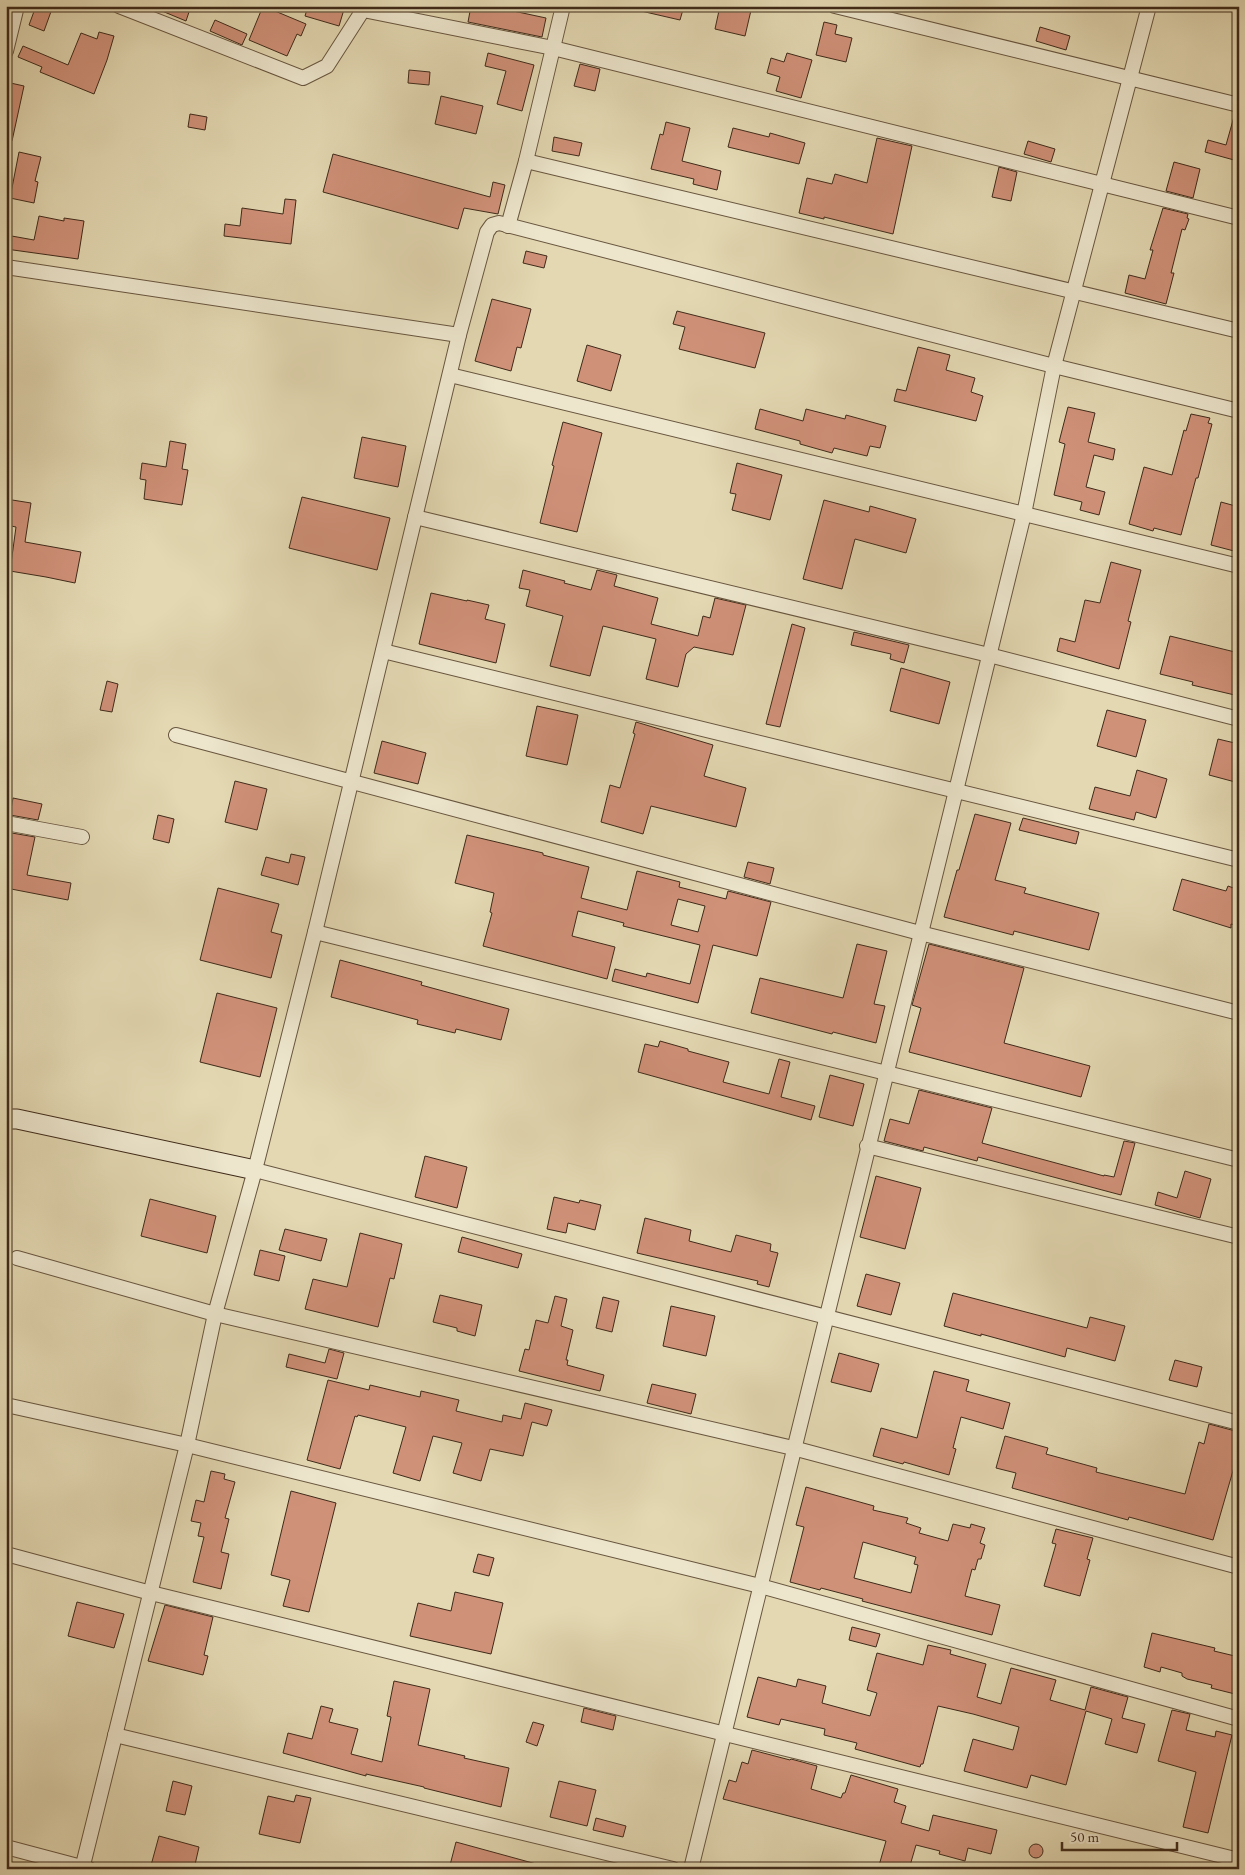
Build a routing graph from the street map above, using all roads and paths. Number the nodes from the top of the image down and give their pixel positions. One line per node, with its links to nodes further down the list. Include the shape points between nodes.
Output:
1 (17, 6): 8 (street)
2 (119, 6): 6 (street, via 303,78 327,66)
3 (562, 6): 7 (street)
4 (834, 6): 9 (street)
5 (1149, 6): 9 (street)
6 (364, 8): 7 (street)
7 (553, 48): 11 (street); 12 (street)
8 (6, 51)
9 (1130, 78): 10 (street); 12 (street)
10 (1239, 105)
11 (526, 161): 14 (street); 16 (street)
12 (1102, 183): 13 (street); 16 (street)
13 (1239, 218)
14 (508, 226): 18 (street, via 492,225 487,232); 19 (street)
15 (6, 267): 18 (street)
16 (1074, 291): 17 (street); 19 (street)
17 (1239, 331)
18 (459, 335): 20 (street)
19 (1054, 366): 21 (street); 22 (street)
20 (450, 375): 22 (street); 23 (street)
21 (1239, 411)
22 (1024, 514): 24 (street); 26 (street)
23 (415, 517): 25 (street); 26 (street)
24 (1239, 566)
25 (383, 651): 29 (street); 30 (street)
26 (989, 655): 27 (street); 30 (street)
27 (1239, 719)
28 (176, 735): 29 (street)
29 (351, 783): 34 (street); 35 (street)
30 (955, 790): 33 (street); 35 (street)
31 (6, 823): 32 (street)
32 (82, 837)
33 (1239, 860)
34 (315, 932): 37 (street); 41 (street)
35 (920, 933): 36 (street); 37 (street)
36 (1239, 1013)
37 (885, 1073): 39 (street); 40 (street)
38 (6, 1119): 41 (street)
39 (867, 1146): 42 (street); 45 (street)
40 (1239, 1160)
41 (255, 1170): 44 (street); 45 (street)
42 (1239, 1237)
43 (17, 1258): 44 (street)
44 (215, 1314): 48 (street); 49 (street)
45 (825, 1318): 47 (street); 49 (street)
46 (6, 1405): 48 (street)
47 (1239, 1423)
48 (188, 1445): 52 (street); 53 (street)
49 (793, 1448): 51 (street); 52 (street)
50 (6, 1554): 53 (street)
51 (1239, 1567)
52 (760, 1586): 54 (street); 55 (street)
53 (151, 1593): 55 (street); 56 (street)
54 (1239, 1719)
55 (723, 1734): 58 (street); 61 (street)
56 (115, 1735): 59 (street); 60 (street)
57 (6, 1847): 59 (street)
58 (1239, 1860)
59 (85, 1868)
60 (673, 1869)
61 (690, 1869)

